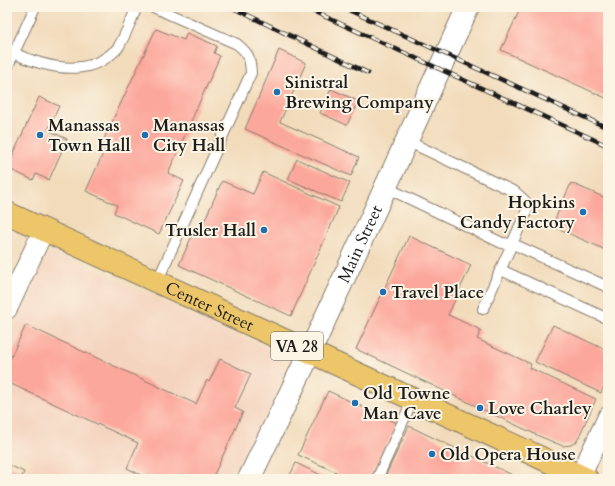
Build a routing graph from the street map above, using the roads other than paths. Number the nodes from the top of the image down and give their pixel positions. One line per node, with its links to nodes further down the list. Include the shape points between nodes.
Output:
1 (34, 7): 5 (lane)
2 (137, 7): 5 (lane, via 118,48 102,61 89,66 77,69 61,68)
3 (152, 7): 13 (lane, via 237,44 247,53 251,73)
4 (468, 7): 7 (street, Main Street)
5 (10, 52): 6 (lane)
6 (7, 68)
7 (407, 141): 8 (street, Main Street); 11 (lane, via 515,192 525,201 528,208)
8 (385, 188): 11 (lane, via 502,243); 18 (street, Main Street)
9 (7, 213): 10 (highway, Center Street / VA 28)
10 (44, 230): 13 (highway, Center Street / VA 28); 15 (street)
11 (513, 244): 12 (lane); 14 (lane)
12 (501, 270): 16 (lane); 17 (lane)
13 (157, 282): 18 (highway, Center Street / VA 28)
14 (608, 287)
15 (7, 309)
16 (483, 309)
17 (608, 319)
18 (310, 352): 19 (highway, Center Street / VA 28); 22 (street, Main Street)
19 (413, 399): 21 (highway, Center Street / VA 28); 23 (lane)
20 (608, 417): 21 (street)
21 (582, 478)
22 (249, 479)
23 (377, 479)

